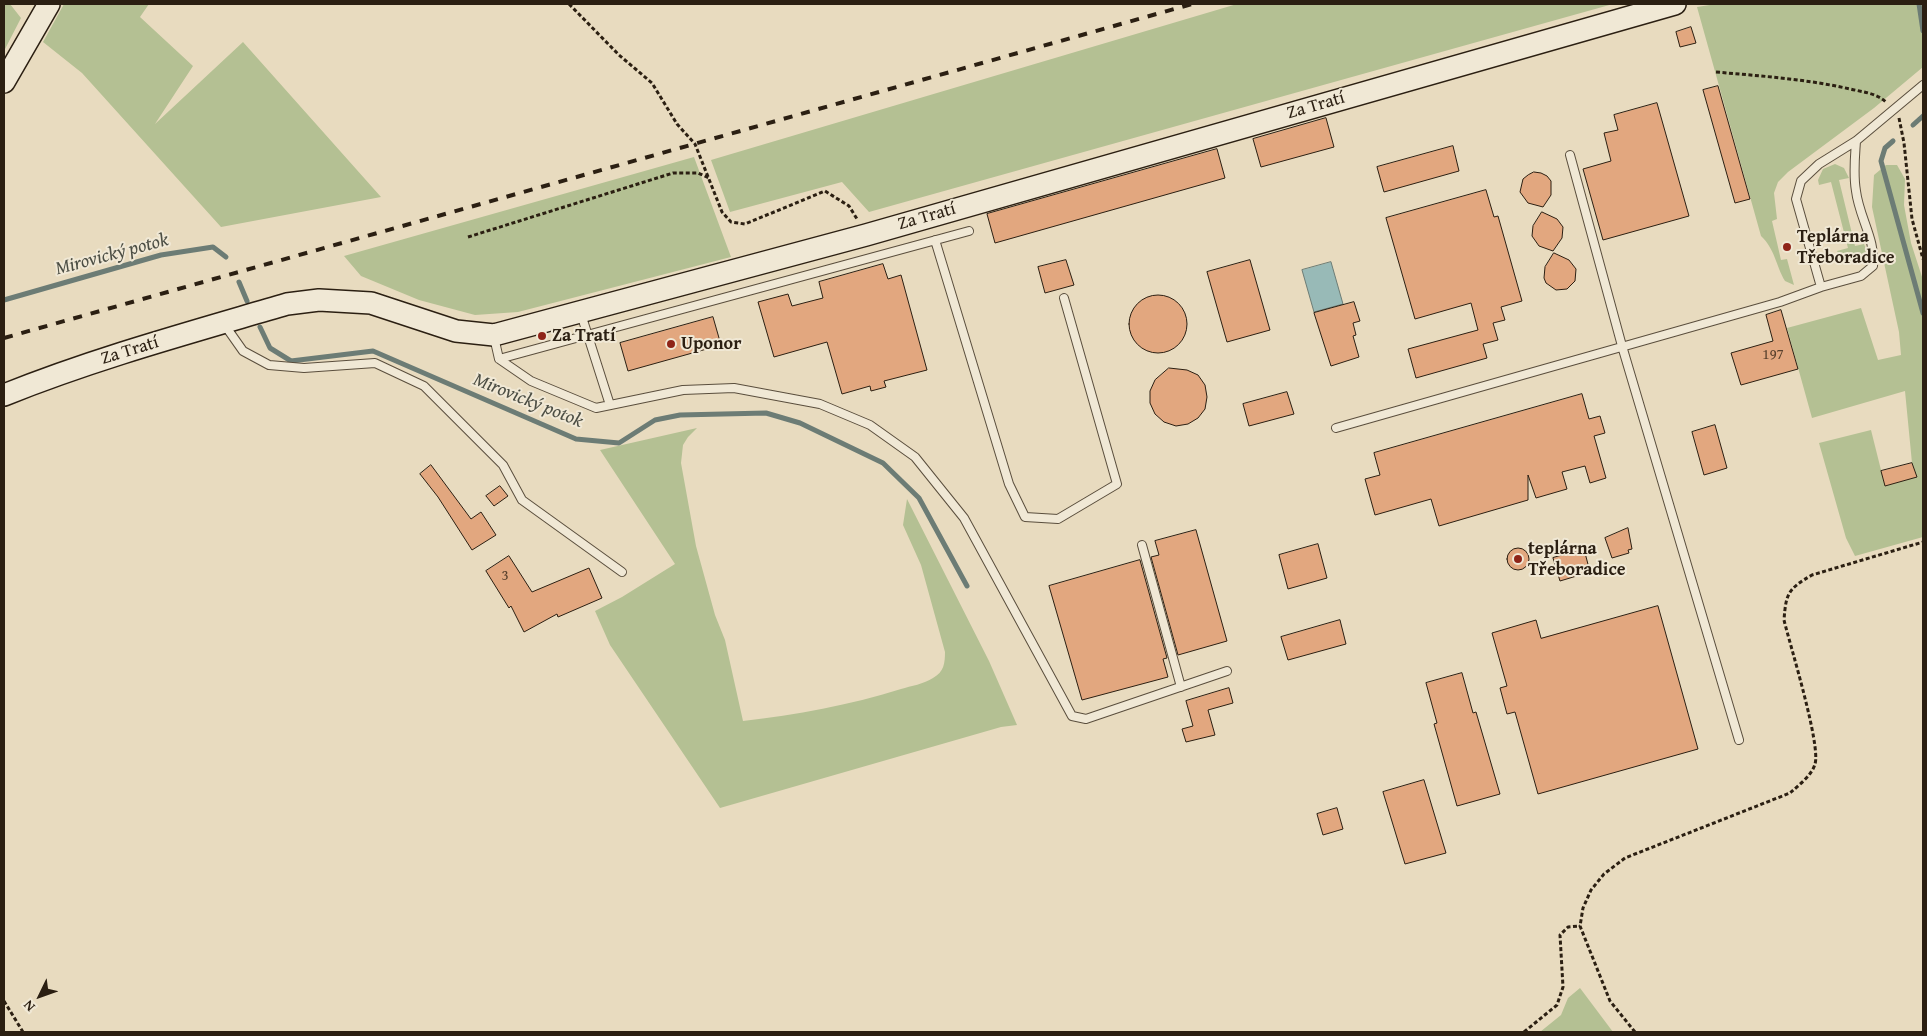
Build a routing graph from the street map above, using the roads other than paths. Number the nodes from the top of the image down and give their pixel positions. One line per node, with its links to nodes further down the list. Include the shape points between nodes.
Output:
1 (49, 4): 3 (street)
2 (1675, 4): 11 (street, Za Tratí, via 866,235)
3 (4, 82)
4 (1923, 84): 5 (lane)
5 (1856, 141): 9 (lane, via 1819,164 1801,181 1796,199); 9 (lane, via 1856,192 1874,253 1873,266 1861,276)
6 (1570, 155): 15 (lane)
7 (969, 231): 8 (lane)
8 (935, 240): 10 (lane, via 1009,484 1025,517 1058,519 1117,484); 13 (lane)
9 (1821, 287): 15 (lane, via 1780,302)
10 (1064, 298)
11 (580, 312): 13 (lane); 14 (street, Za Tratí)
12 (223, 323): 14 (street, Za Tratí, via 288,304 319,300 371,304 456,331); 17 (street, Za Tratí, via 95,362); 21 (lane, via 242,351 269,365 304,368 375,363 424,386 502,464 522,500)
13 (588, 334): 16 (lane); 18 (lane)
14 (494, 335): 16 (lane)
15 (1622, 346): 19 (lane); 24 (lane)
16 (499, 359): 18 (lane, via 531,381 596,408)
17 (4, 395)
18 (610, 405): 23 (lane, via 683,390 734,388 820,404 870,425 915,457 964,518 1072,716 1086,719)
19 (1336, 428)
20 (1142, 545): 23 (lane)
21 (622, 572)
22 (1227, 671): 23 (lane)
23 (1181, 687)
24 (1739, 740)

